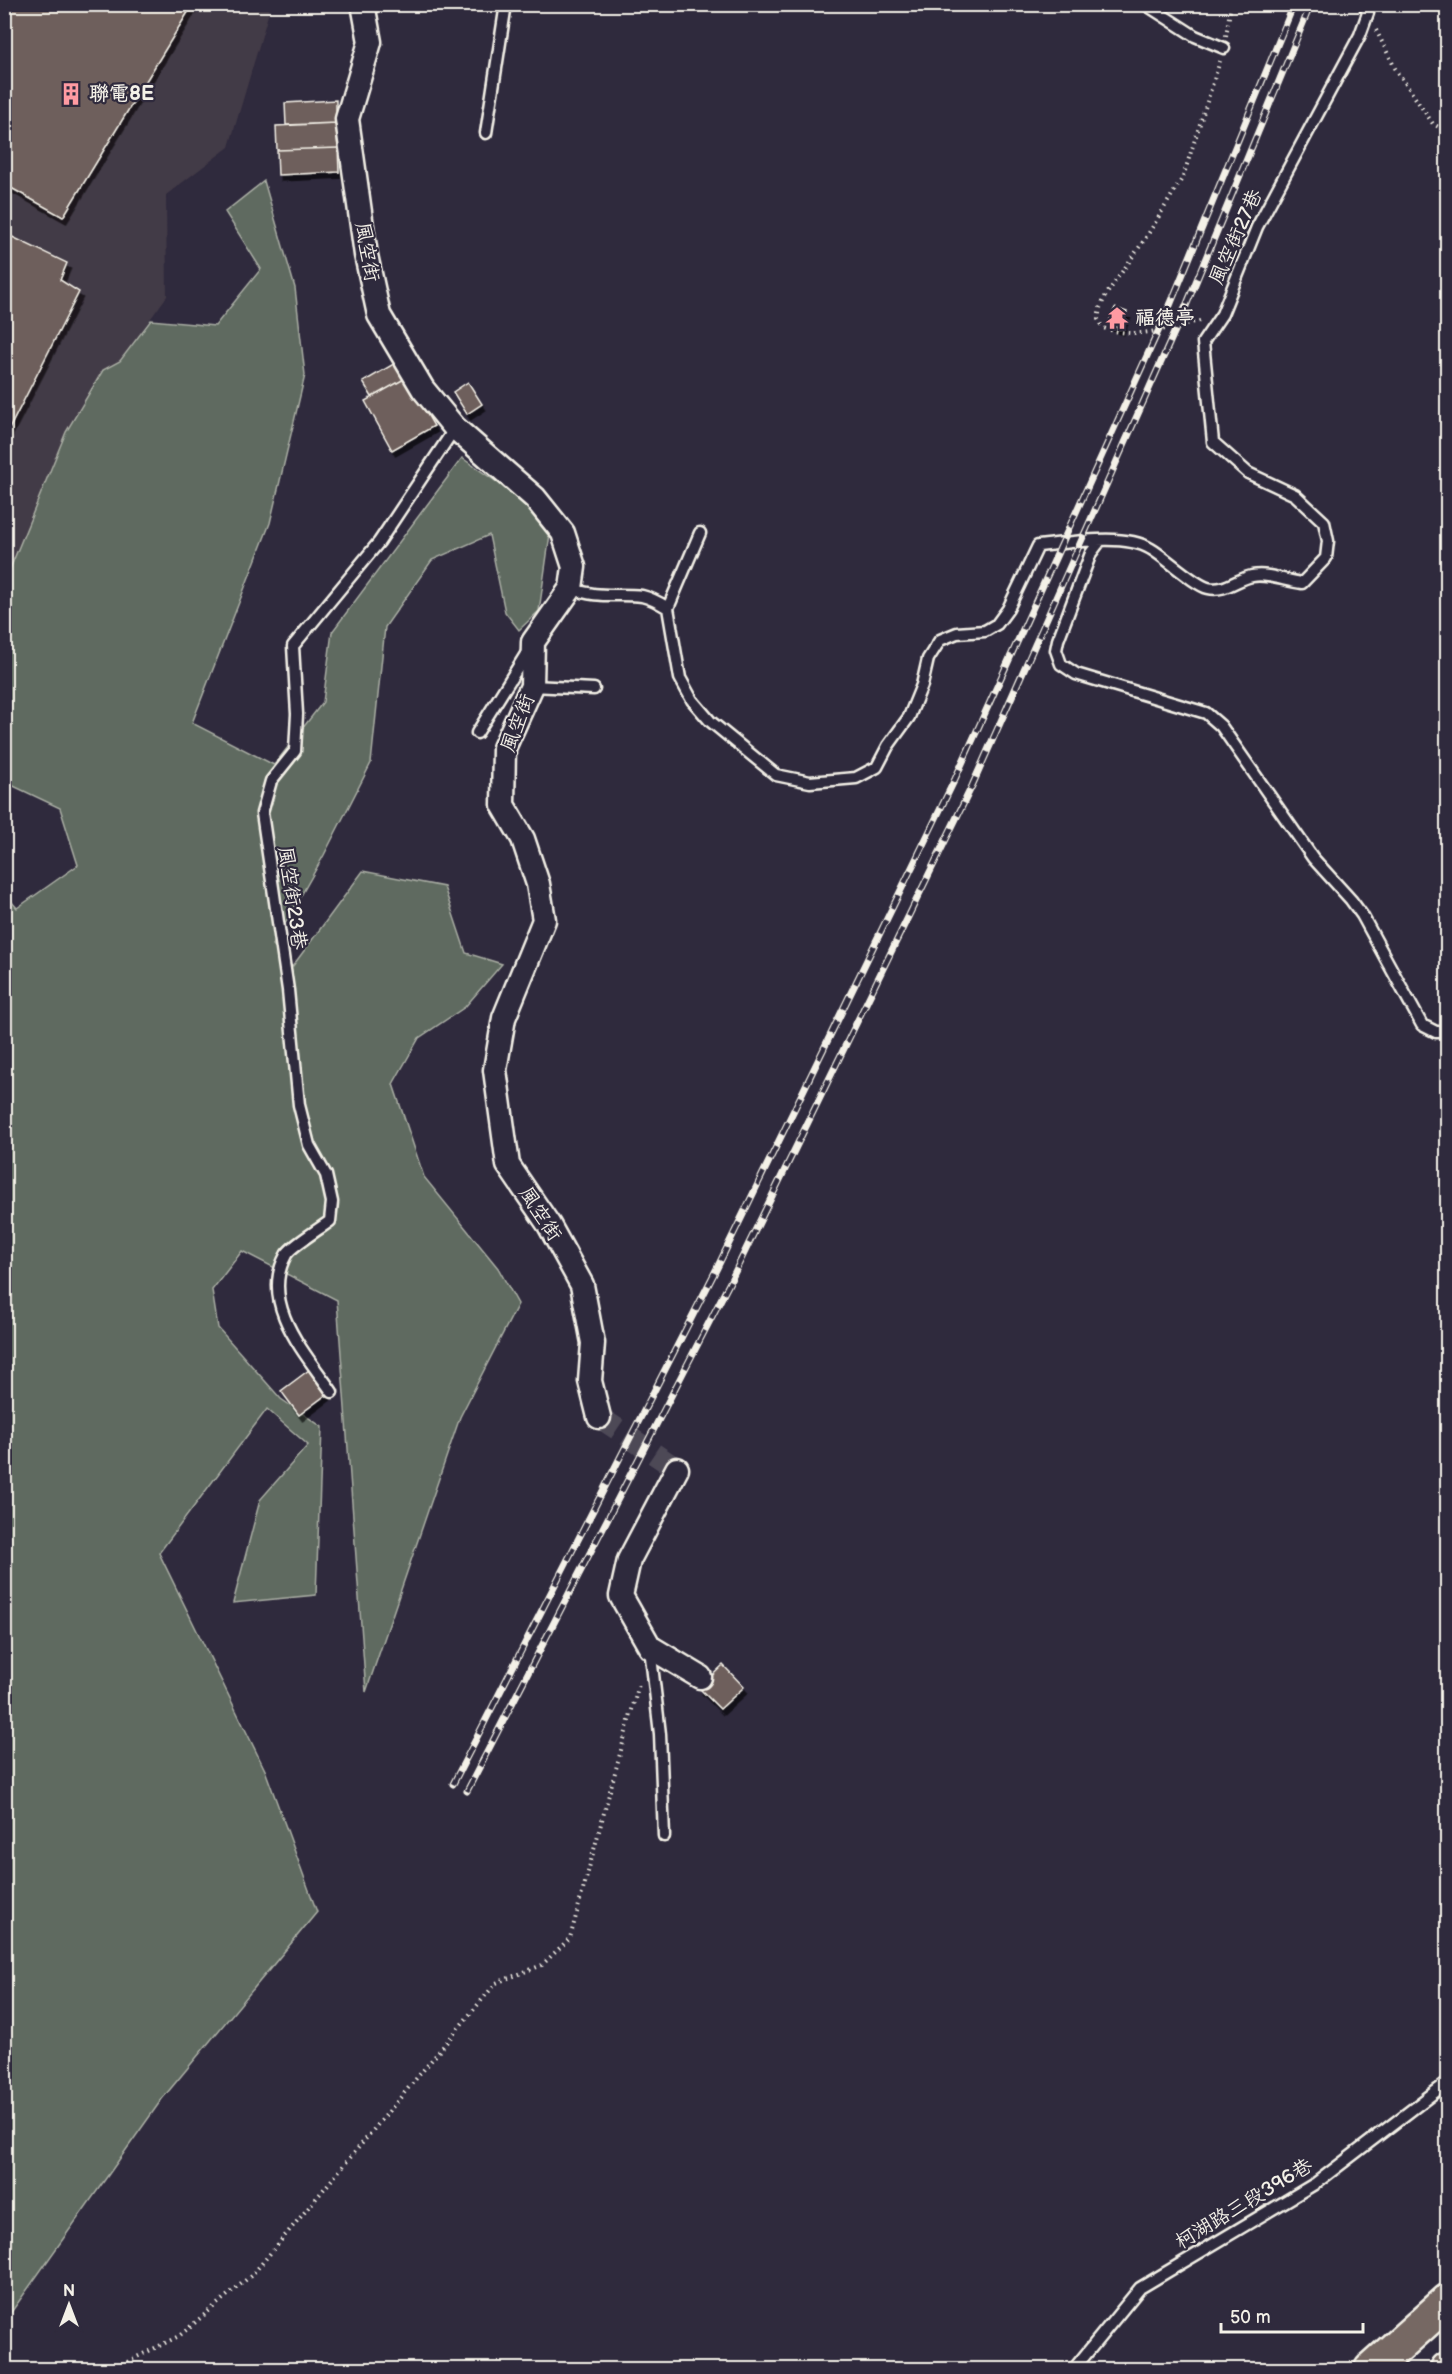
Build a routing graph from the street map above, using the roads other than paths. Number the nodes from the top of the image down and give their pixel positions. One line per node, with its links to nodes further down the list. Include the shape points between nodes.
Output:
1 (363, 4): 7 (street, 風空街, via 370,42 347,119 379,315 423,389)
2 (506, 4): 6 (lane)
3 (1145, 4): 5 (lane, via 1195,36)
4 (1366, 9): 9 (lane, 風空街27巷, via 1360,35 1257,227 1218,319 1203,342 1213,442 1248,472 1295,495 1324,522 1326,558 1302,583 1251,576 1229,586 1208,588 1134,541)
5 (1224, 48)
6 (486, 134)
7 (455, 428): 10 (street, 風空街, via 535,498 563,533 574,567); 17 (lane, 風空街23巷, via 379,542 293,645 295,751 271,781 262,813 288,990 299,1105 309,1145 326,1175 332,1202 330,1221 286,1253 278,1279 288,1328)
8 (700, 533): 11 (lane)
9 (1100, 541): 11 (lane, 風空街27巷, via 1038,546 997,624 985,631 957,633 940,640 928,659 909,717 877,767 856,778 810,782 776,775 710,721 680,678); 16 (lane, via 1091,553 1058,640 1056,650 1061,664 1076,674 1206,713 1221,726 1313,858 1362,915 1422,1026)
10 (571, 588): 11 (lane, via 594,595 643,596); 12 (street)
11 (668, 608)
12 (533, 642): 13 (street, 風空街); 15 (lane)
13 (532, 686): 14 (lane); 18 (street, 風空街, via 504,748 503,805 523,839 538,884 544,920 504,1018 495,1070 508,1165 549,1225 582,1285 593,1342 590,1381)
14 (594, 689)
15 (477, 733)
16 (1448, 1032)
17 (332, 1392)
18 (599, 1417)
19 (677, 1469): 20 (street, via 628,1560 621,1596)
20 (650, 1647): 21 (street); 22 (lane, via 660,1734)
21 (700, 1677)
22 (664, 1836)
23 (1448, 2082): 25 (lane, 柯湖路三段396巷, via 1316,2183 1140,2288)
24 (1448, 2301): 26 (highway)
25 (1073, 2370)
26 (1371, 2370)

